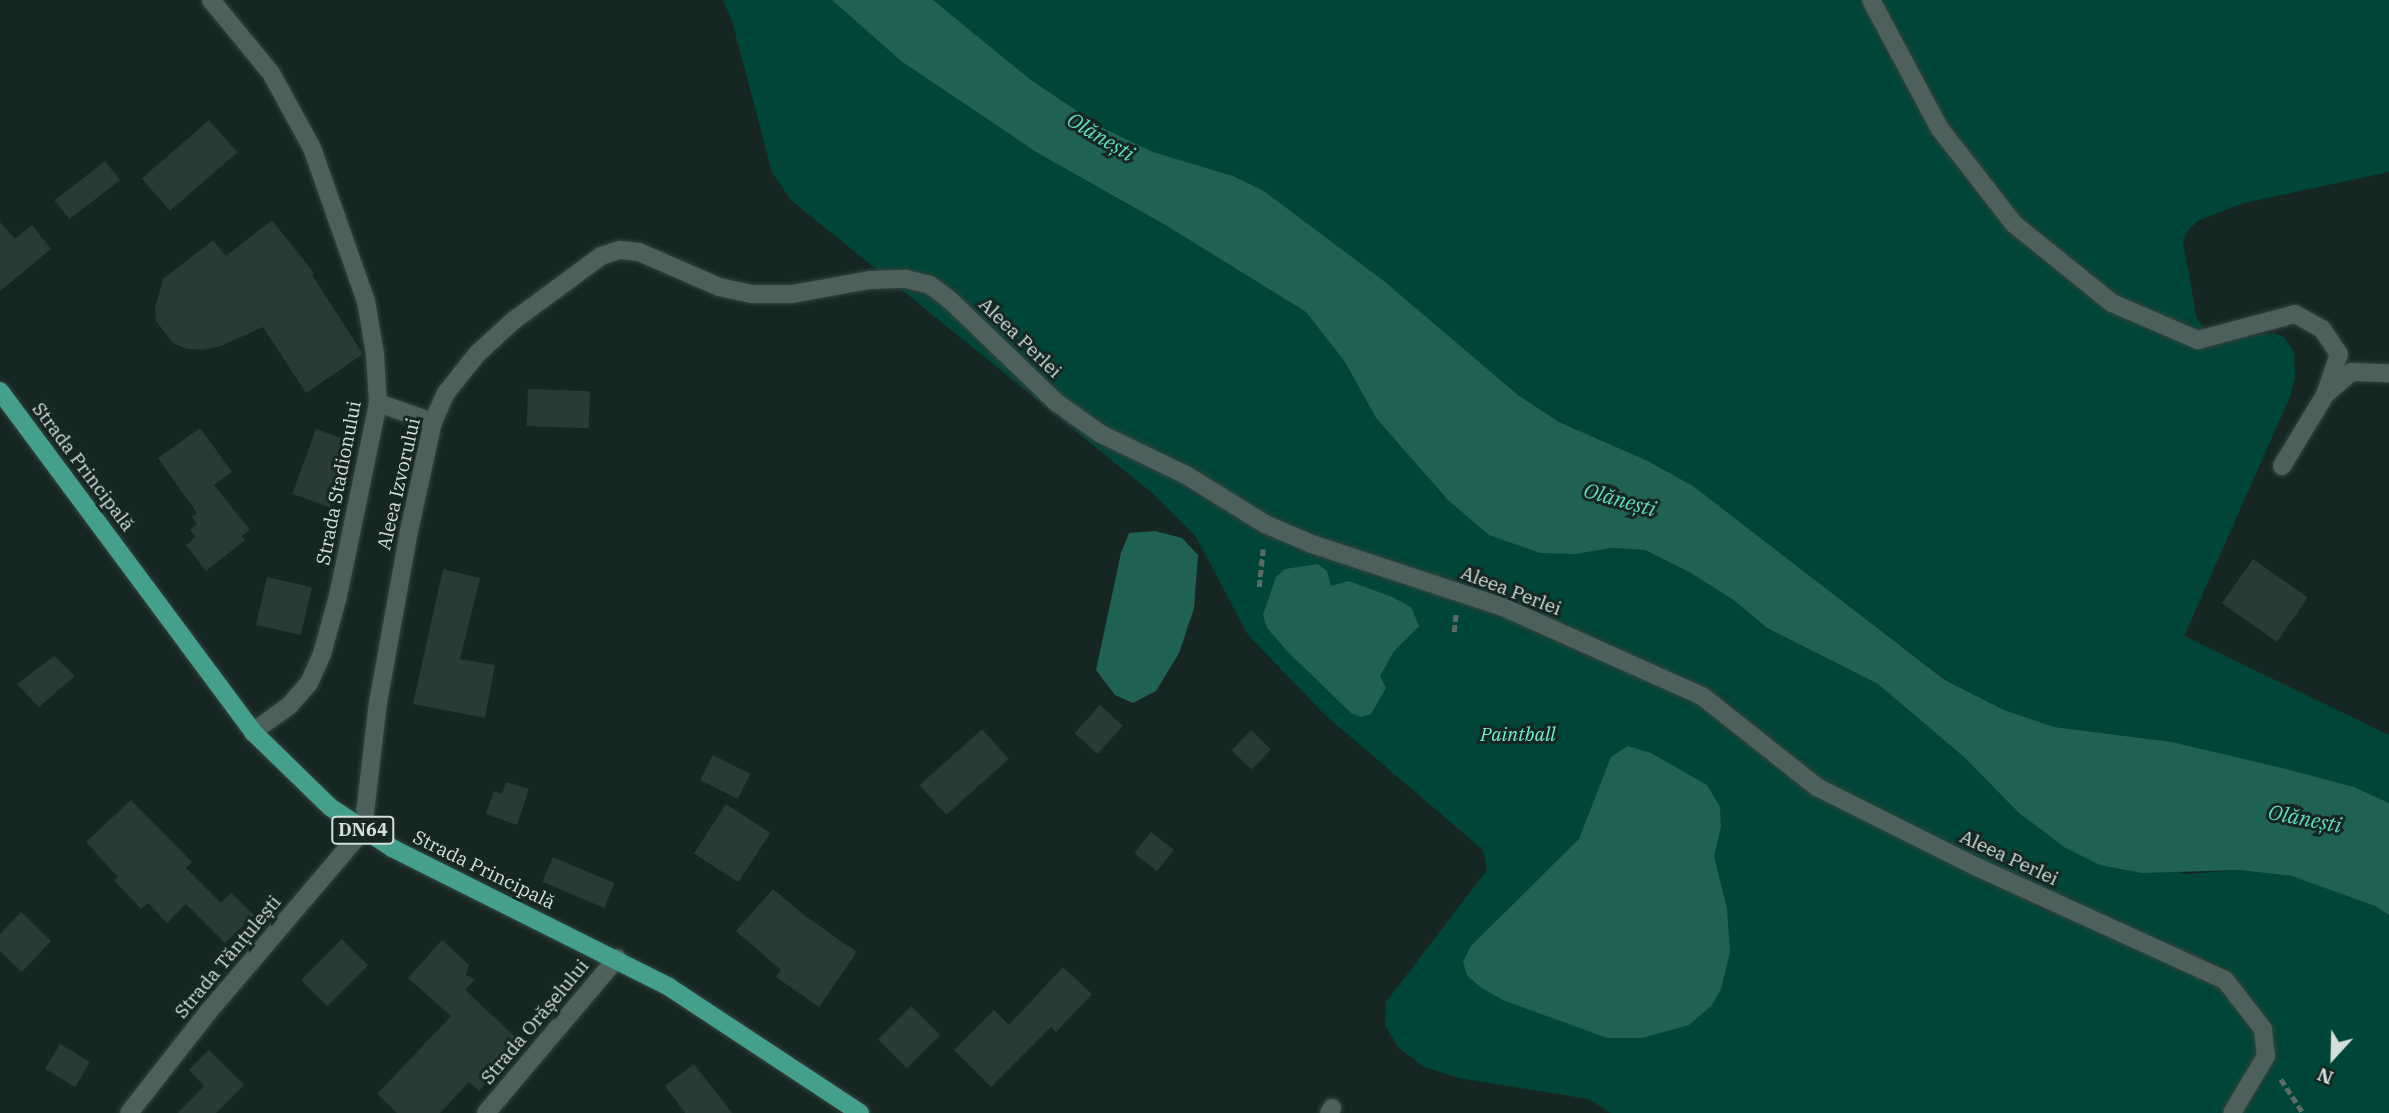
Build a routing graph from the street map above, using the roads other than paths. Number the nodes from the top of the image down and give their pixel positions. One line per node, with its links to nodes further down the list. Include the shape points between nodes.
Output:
1 (211, 0): 7 (street, Strada Stadionului, via 271,73 312,148 366,301)
2 (1871, 0): 6 (street, via 1940,129 2014,224 2112,303 2198,340 2295,314 2322,329 2339,354)
3 (639, 252): 8 (street, Aleea Izvorului, via 620,250 601,256 513,321 477,354 446,393); 16 (street, Aleea Perlei, via 719,287 751,294 793,294 870,279 906,279 930,285 1068,411 1101,434 1186,475 1265,524 1505,608 1702,696 1817,787 1977,867 2225,980 2263,1029 2266,1056)
4 (2389, 373): 6 (street, via 2351,372)
5 (0, 391): 10 (main road, Strada Principală / DN64)
6 (2325, 395): 9 (street)
7 (378, 403): 8 (street); 10 (street, Strada Stadionului, via 322,654 309,682 290,705)
8 (433, 422): 11 (street, Aleea Izvorului, via 392,620)
9 (2282, 466)
10 (253, 732): 11 (main road, Strada Principală / DN64, via 302,783)
11 (363, 830): 12 (main road, Strada Principală / DN64); 13 (street, Strada Tănțulești, via 208,1011)
12 (617, 958): 14 (street, Strada Orășelului); 15 (main road, Strada Principală / DN64, via 726,1022)
13 (129, 1113)
14 (486, 1113)
15 (860, 1113)
16 (2232, 1113)

